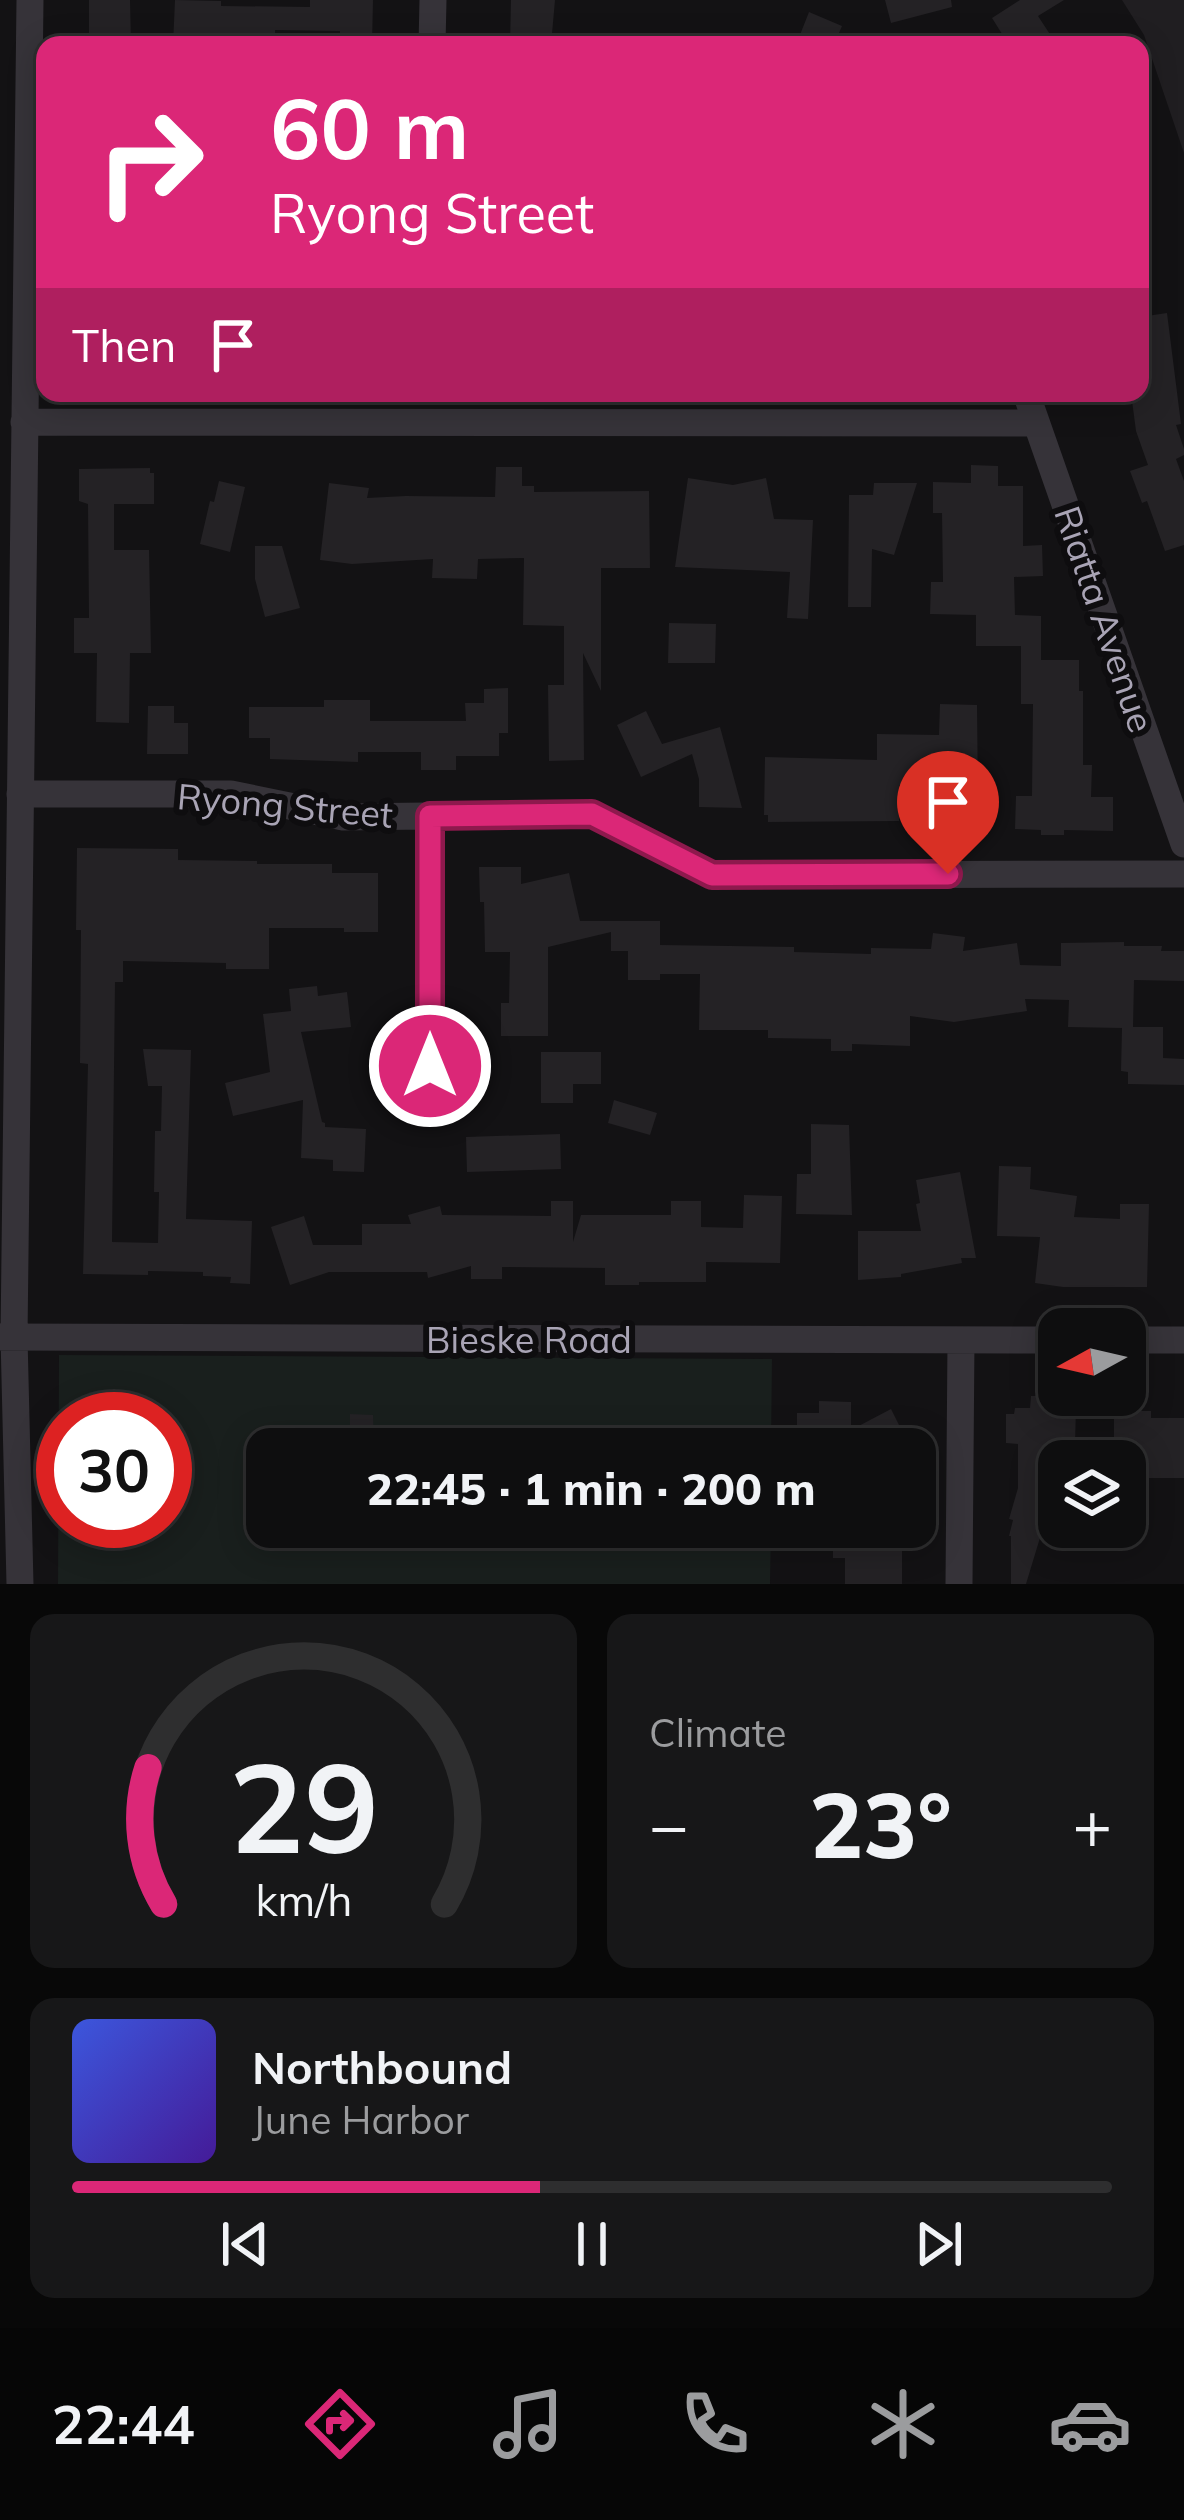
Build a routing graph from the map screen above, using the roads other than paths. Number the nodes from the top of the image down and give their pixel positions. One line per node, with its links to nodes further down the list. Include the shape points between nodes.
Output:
1 (30, 0): 4 (street)
2 (433, 0): 3 (street)
3 (432, 36)
4 (13, 252): 6 (street)
5 (1029, 402): 7 (street, Riatta Avenue)
6 (24, 422): 7 (street); 8 (street)
7 (1036, 423): 10 (street, Riatta Avenue)
8 (20, 794): 9 (street, Ryong Street, via 232,794 344,817); 12 (street)
9 (430, 816): 11 (street, Ryong Street, via 592,814 712,875); 13 (street)
10 (1184, 844)
11 (1184, 874)
12 (9, 971): 14 (street)
13 (430, 1066)
14 (7, 1337): 15 (street, Bieske Road); 19 (street)
15 (961, 1340): 16 (street, Bieske Road); 20 (street)
16 (1038, 1340)
17 (1146, 1340): 18 (street)
18 (1184, 1340)
19 (20, 1584)
20 (959, 1584)

